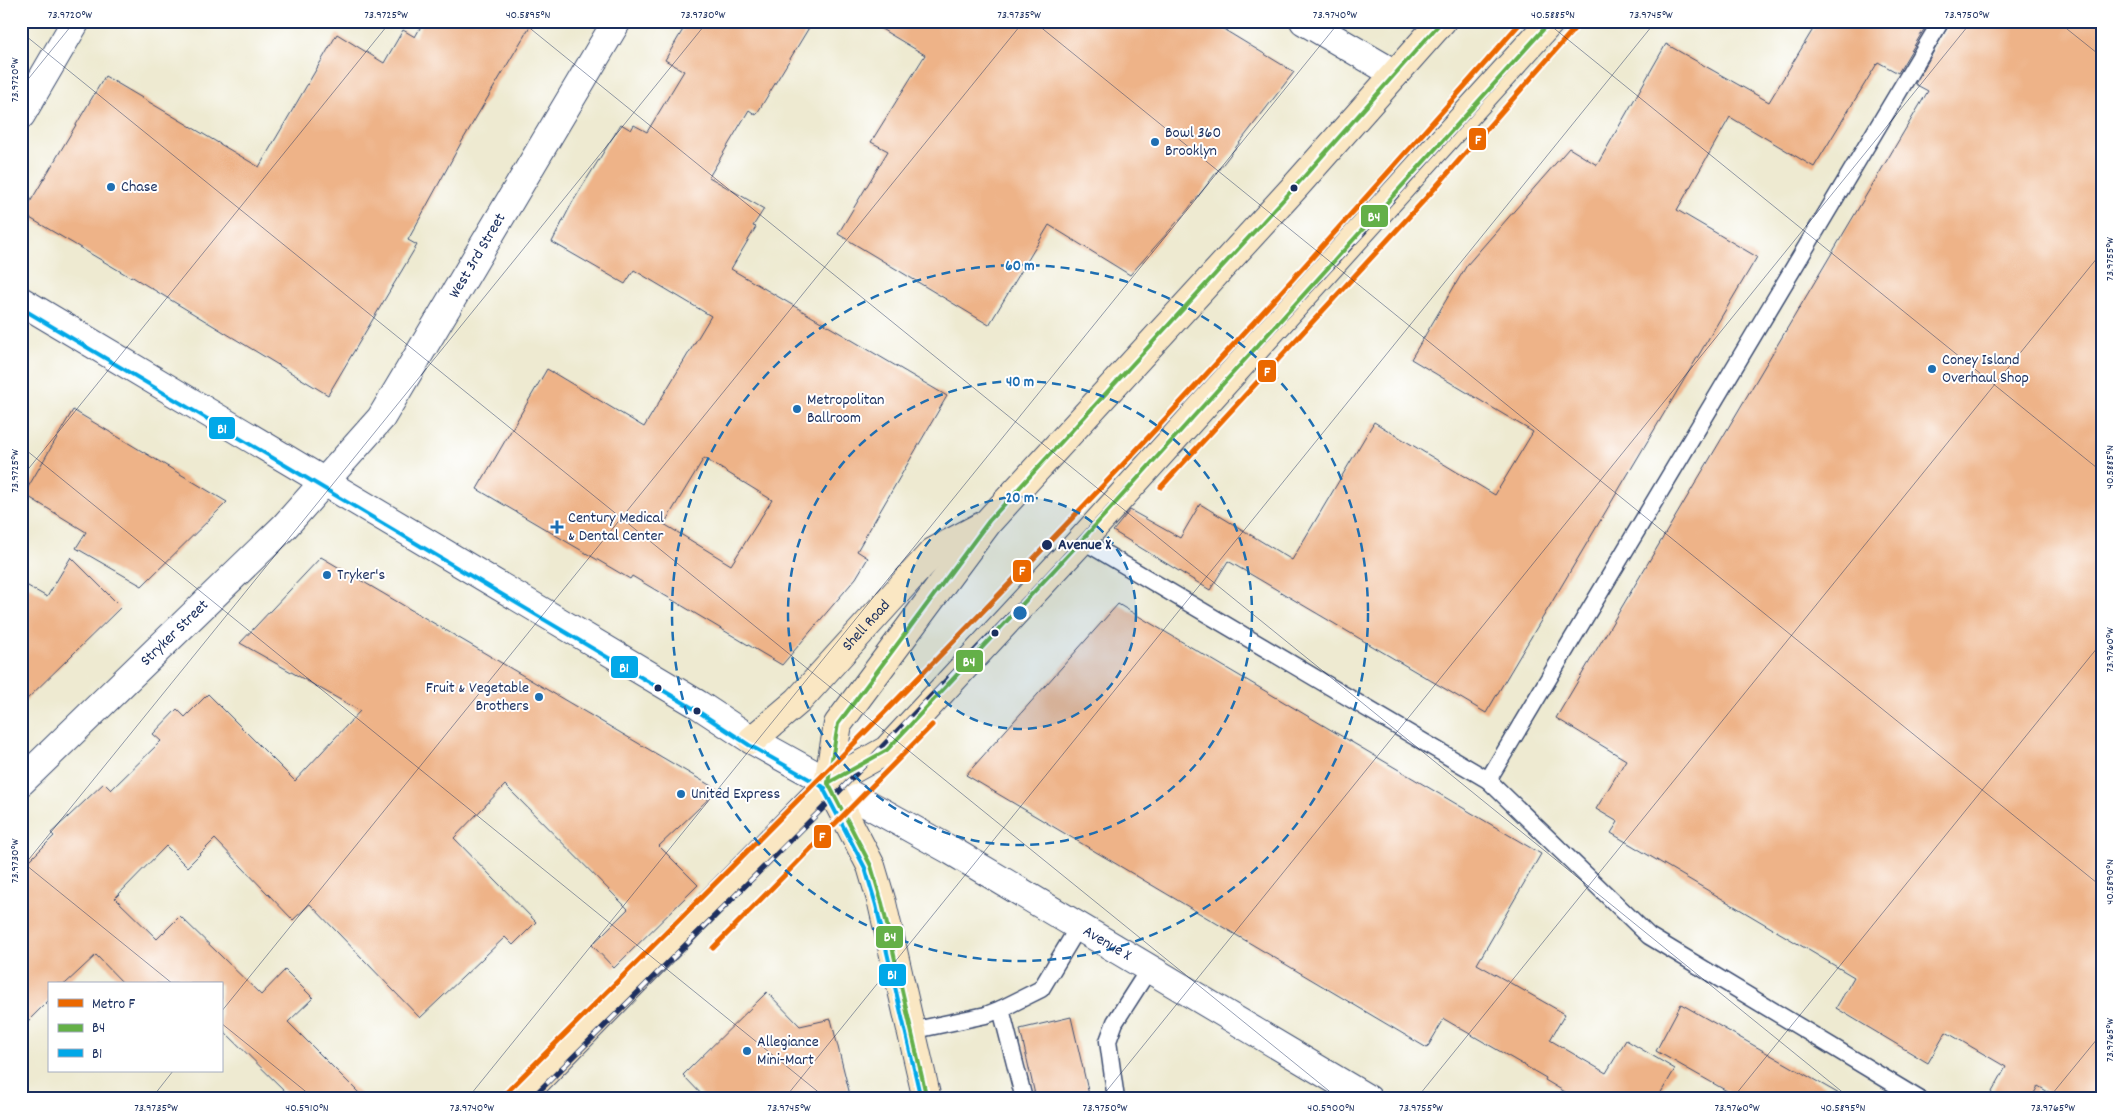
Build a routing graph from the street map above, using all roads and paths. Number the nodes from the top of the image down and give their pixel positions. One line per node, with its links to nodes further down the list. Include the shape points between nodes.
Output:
1 (76, 21): 8 (street)
2 (618, 21): 10 (street, West 3rd Street, via 381,418)
3 (1304, 21): 7 (street)
4 (1442, 21): 7 (main road, Shell Road)
5 (1551, 21): 12 (main road)
6 (1941, 21): 14 (lane)
7 (1395, 74): 11 (main road, Shell Road)
8 (21, 115)
9 (21, 301): 10 (street, Avenue X)
10 (324, 481): 13 (street, Avenue X, via 699,705); 15 (street, Stryker Street, via 285,526)
11 (989, 521): 13 (main road, Shell Road, via 933,552 798,701); 16 (main road, Shell Road, via 838,724)
12 (1082, 540): 14 (lane); 16 (main road, via 887,750)
13 (752, 740): 16 (street, Avenue X)
14 (1488, 780): 26 (lane, via 1649,936)
15 (21, 782)
16 (828, 783): 17 (street, Avenue X); 20 (main road, via 871,866); 21 (main road)
17 (1079, 926): 18 (street, Avenue X); 19 (lane, via 1041,989)
18 (1149, 969): 24 (lane, via 1115,1022 1108,1041); 25 (street, Avenue X)
19 (1001, 1009): 20 (lane); 23 (lane)
20 (911, 1031): 22 (main road)
21 (519, 1099)
22 (927, 1099)
23 (1024, 1099)
24 (1116, 1099)
25 (1368, 1099)
26 (1919, 1099)

